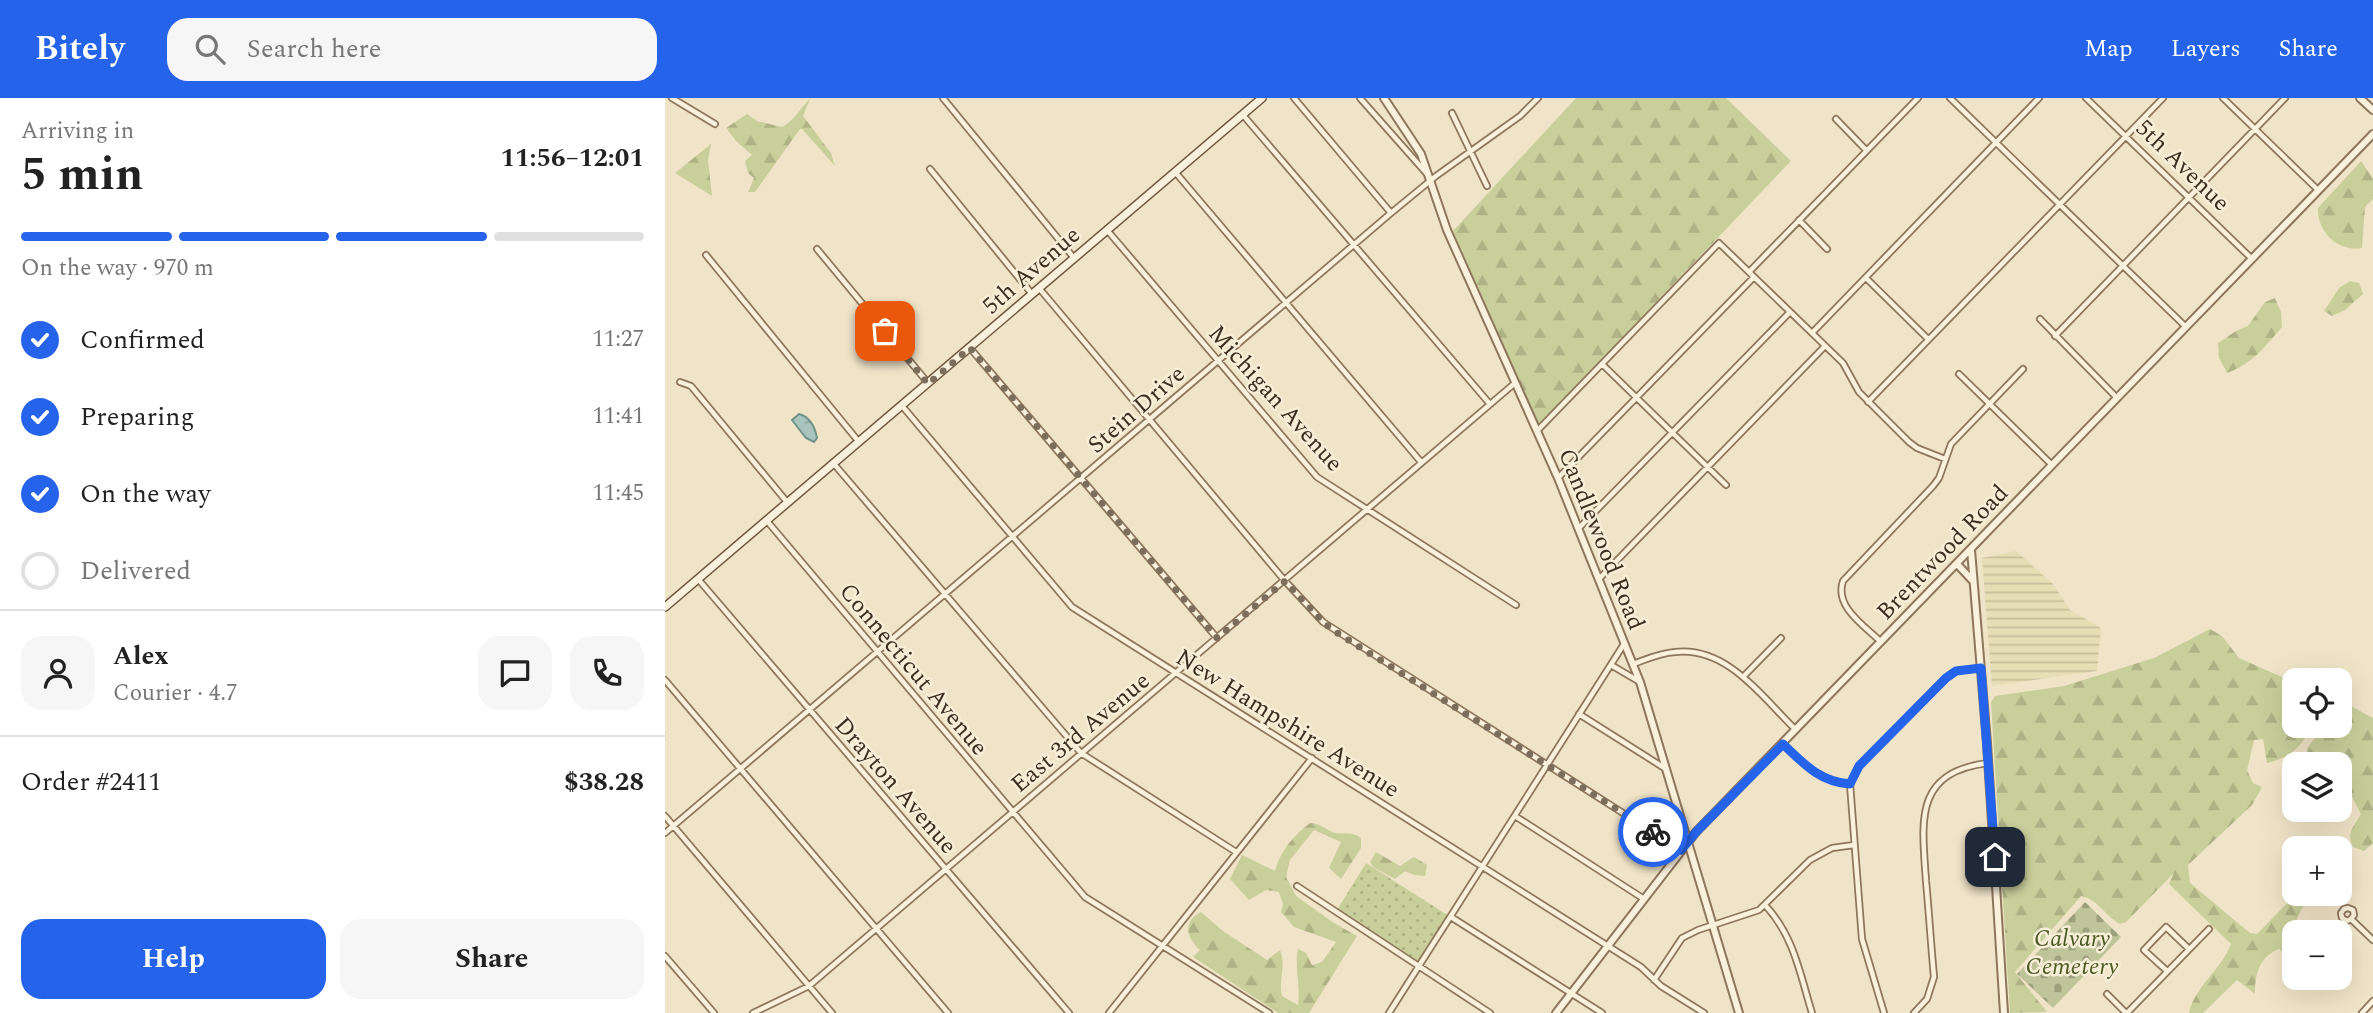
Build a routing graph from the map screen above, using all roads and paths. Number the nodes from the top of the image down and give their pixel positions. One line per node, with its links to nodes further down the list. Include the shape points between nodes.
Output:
1 (672, 98): 20 (street)
2 (943, 98): 41 (street)
3 (1262, 98): 18 (main road, 5th Avenue)
4 (1294, 98): 34 (street)
5 (1360, 98): 29 (street)
6 (1384, 98): 29 (street, Candlewood Road, via 1421,154)
7 (1538, 98): 26 (street, Stein Drive)
8 (1917, 98): 25 (street)
9 (1949, 98): 24 (street)
10 (2039, 98): 24 (street)
11 (2086, 98): 23 (street, 5th Avenue)
12 (2163, 98): 23 (street)
13 (2223, 98): 21 (street)
14 (2285, 98): 21 (street)
15 (2360, 98): 16 (street)
16 (2373, 110)
17 (1452, 113): 26 (street)
18 (1243, 114): 28 (main road, 5th Avenue); 37 (street)
19 (1836, 119): 25 (street)
20 (715, 124)
21 (2255, 129): 31 (street); 32 (street)
22 (2373, 134): 31 (street, Brentwood Road)
23 (2126, 136): 32 (street, 5th Avenue); 33 (street)
24 (1996, 143): 33 (street); 46 (street)
25 (1866, 150): 35 (street)
26 (1471, 151): 29 (street, Stein Drive); 30 (street)
27 (930, 169): 48 (street)
28 (1175, 172): 36 (main road, 5th Avenue); 49 (street)
29 (1429, 178): 34 (street, Stein Drive); 63 (street, Candlewood Road, via 1447,230)
30 (1487, 186)
31 (2319, 190): 42 (street, Brentwood Road)
32 (2189, 197): 42 (street, 5th Avenue); 43 (street)
33 (2059, 204): 43 (street); 55 (street)
34 (1391, 212): 37 (street, Stein Drive)
35 (1799, 220): 38 (street); 44 (street)
36 (1107, 230): 41 (main road, 5th Avenue); 58 (street, Michigan Avenue)
37 (1354, 244): 49 (street, Stein Drive); 68 (street)
38 (1827, 248)
39 (817, 249): 64 (street)
40 (706, 255): 74 (street)
41 (1074, 258): 47 (main road, 5th Avenue)
42 (2252, 259): 52 (street, Brentwood Road)
43 (2123, 265): 52 (street); 54 (street)
44 (1749, 272): 45 (street); 59 (street, via 1719,243)
45 (1754, 277): 50 (street); 65 (street)
46 (1865, 278): 53 (street); 55 (street)
47 (1038, 287): 48 (main road, 5th Avenue); 71 (street)
48 (1032, 294): 57 (main road, 5th Avenue)
49 (1286, 303): 58 (street, Stein Drive); 76 (street)
50 (1790, 312): 53 (street); 73 (street)
51 (2040, 319): 54 (street)
52 (2186, 327): 66 (street, Brentwood Road)
53 (1812, 333): 56 (street)
54 (2055, 336): 66 (street)
55 (1929, 339): 67 (street)
56 (1825, 346): 67 (street, via 1843,363); 79 (street)
57 (970, 348): 64 (main road, 5th Avenue); 81 (street)
58 (1219, 361): 71 (street, Stein Drive); 84 (street, Michigan Avenue, via 1317,477)
59 (1602, 364): 65 (street); 72 (street)
60 (2023, 369): 69 (street)
61 (1959, 374): 69 (street)
62 (680, 382): 83 (street, via 691,386)
63 (1516, 383): 68 (street, East 3rd Avenue); 72 (street, Candlewood Road)
64 (928, 384): 70 (main road, 5th Avenue)
65 (1636, 398): 73 (street); 80 (street)
66 (2117, 398): 78 (street, Brentwood Road)
67 (1868, 402): 75 (street, via 1917,449)
68 (1489, 403): 76 (street, East 3rd Avenue)
69 (1990, 404): 75 (street, via 1951,444); 78 (street)
70 (903, 407): 74 (main road, 5th Avenue); 87 (street, New Hampshire Avenue)
71 (1150, 420): 81 (street, Stein Drive); 92 (street)
72 (1537, 431): 80 (street, Candlewood Road)
73 (1672, 433): 79 (street); 86 (street)
74 (859, 442): 77 (main road, 5th Avenue)
75 (1945, 459): 99 (street, via 1933,486 1840,589 1843,604)
76 (1421, 462): 84 (street, East 3rd Avenue)
77 (834, 464): 83 (main road, 5th Avenue); 94 (street)
78 (2052, 465): 88 (street, Brentwood Road)
79 (1708, 467): 82 (street); 91 (street)
80 (1558, 478): 86 (street, Candlewood Road)
81 (1082, 479): 87 (street, Stein Drive); 97 (street)
82 (1726, 485)
83 (787, 503): 85 (main road, 5th Avenue)
84 (1368, 509): 92 (street, East 3rd Avenue); 95 (street, Michigan Avenue)
85 (767, 521): 90 (main road, 5th Avenue); 101 (street, Connecticut Avenue)
86 (1578, 530): 91 (street, Candlewood Road)
87 (1013, 537): 94 (street, Stein Drive); 105 (street, New Hampshire Avenue, via 1072,607)
88 (1971, 550): 89 (street, Brentwood Road); 93 (street)
89 (1957, 564): 93 (street); 99 (street, Brentwood Road)
90 (698, 579): 96 (main road, 5th Avenue); 109 (street, Drayton Avenue)
91 (1599, 579): 100 (street, Candlewood Road)
92 (1285, 581): 97 (street, East 3rd Avenue); 116 (street, via 1336,632)
93 (1974, 582): 104 (street)
94 (946, 595): 101 (street, Stein Drive); 113 (street)
95 (1516, 605)
96 (665, 607)
97 (1217, 638): 105 (street, East 3rd Avenue)
98 (1781, 638): 106 (street)
99 (1881, 642): 111 (street, Brentwood Road)
100 (1624, 644): 102 (street, Candlewood Road); 103 (street)
101 (878, 652): 109 (street, Stein Drive); 120 (street, Connecticut Avenue)
102 (1633, 664): 106 (street, via 1687,651 1717,659); 108 (street, Candlewood Road)
103 (1611, 665): 108 (street); 110 (street)
104 (1981, 668): 115 (street); 119 (street, via 1956,671 1946,678 1859,766)
105 (1175, 673): 113 (street, East 3rd Avenue); 114 (street, New Hampshire Avenue)
106 (1743, 677): 111 (street)
107 (665, 680): 117 (street)
108 (1640, 682): 118 (street, Candlewood Road)
109 (809, 710): 117 (street, Stein Drive); 130 (street, Drayton Avenue)
110 (1579, 714): 116 (street); 118 (street)
111 (1796, 730): 112 (street, Brentwood Road)
112 (1783, 744): 119 (street, via 1820,777); 125 (street, Brentwood Road)
113 (1081, 753): 120 (street, East 3rd Avenue); 128 (street)
114 (1312, 758): 128 (street); 129 (street, New Hampshire Avenue)
115 (1988, 763): 166 (street, via 1948,775 1926,805 1923,831 1934,977 1927,999); 167 (street)
116 (1547, 764): 121 (street); 127 (street)
117 (740, 768): 123 (street, Stein Drive); 137 (street)
118 (1666, 769): 125 (street, Candlewood Road)
119 (1850, 784): 126 (street)
120 (1012, 812): 130 (street, East 3rd Avenue); 140 (street, Connecticut Avenue, via 1085,897)
121 (1515, 816): 129 (street); 132 (street)
122 (665, 817): 123 (street)
123 (673, 826): 124 (street, Stein Drive); 147 (street)
124 (665, 833)
125 (1688, 840): 127 (street, Brentwood Road); 136 (street, Candlewood Road)
126 (1854, 845): 133 (street, via 1832,848 1810,860); 165 (street, via 1862,939)
127 (1681, 850): 132 (street, Brentwood Road)
128 (1236, 852): 140 (street)
129 (1482, 867): 134 (street); 141 (street, New Hampshire Avenue)
130 (946, 869): 137 (street, East 3rd Avenue); 155 (street, Drayton Avenue)
131 (1297, 886): 144 (street)
132 (1644, 899): 141 (street, Brentwood Road)
133 (1765, 905): 136 (street, via 1750,915); 164 (street, via 1789,938)
134 (1451, 917): 144 (street); 148 (street)
135 (2351, 919): 139 (street)
136 (1713, 926): 146 (street, via 1682,938); 163 (street, Candlewood Road)
137 (876, 928): 147 (street, East 3rd Avenue); 154 (street)
138 (2209, 929): 142 (street)
139 (2373, 940)
140 (1162, 946): 156 (street); 157 (street, Connecticut Avenue)
141 (1608, 946): 146 (street, New Hampshire Avenue); 148 (street, Brentwood Road)
142 (2189, 949): 145 (street); 145 (street, via 2166,927 2144,950)
143 (665, 956): 151 (street)
144 (1419, 968): 158 (street); 159 (street)
145 (2167, 971): 168 (street)
146 (1654, 980): 162 (street, New Hampshire Avenue)
147 (809, 986): 152 (street, East 3rd Avenue); 153 (street)
148 (1571, 993): 160 (street, Brentwood Road); 161 (street)
149 (2107, 994): 168 (street)
150 (2373, 1001): 169 (street)
151 (714, 1013)
152 (753, 1013)
153 (832, 1013)
154 (948, 1013)
155 (1069, 1013)
156 (1109, 1013)
157 (1269, 1013)
158 (1389, 1013)
159 (1490, 1013)
160 (1556, 1013)
161 (1602, 1013)
162 (1704, 1013)
163 (1739, 1013)
164 (1812, 1013)
165 (1884, 1013)
166 (1914, 1013)
167 (2004, 1013)
168 (2126, 1013)
169 (2362, 1013)

